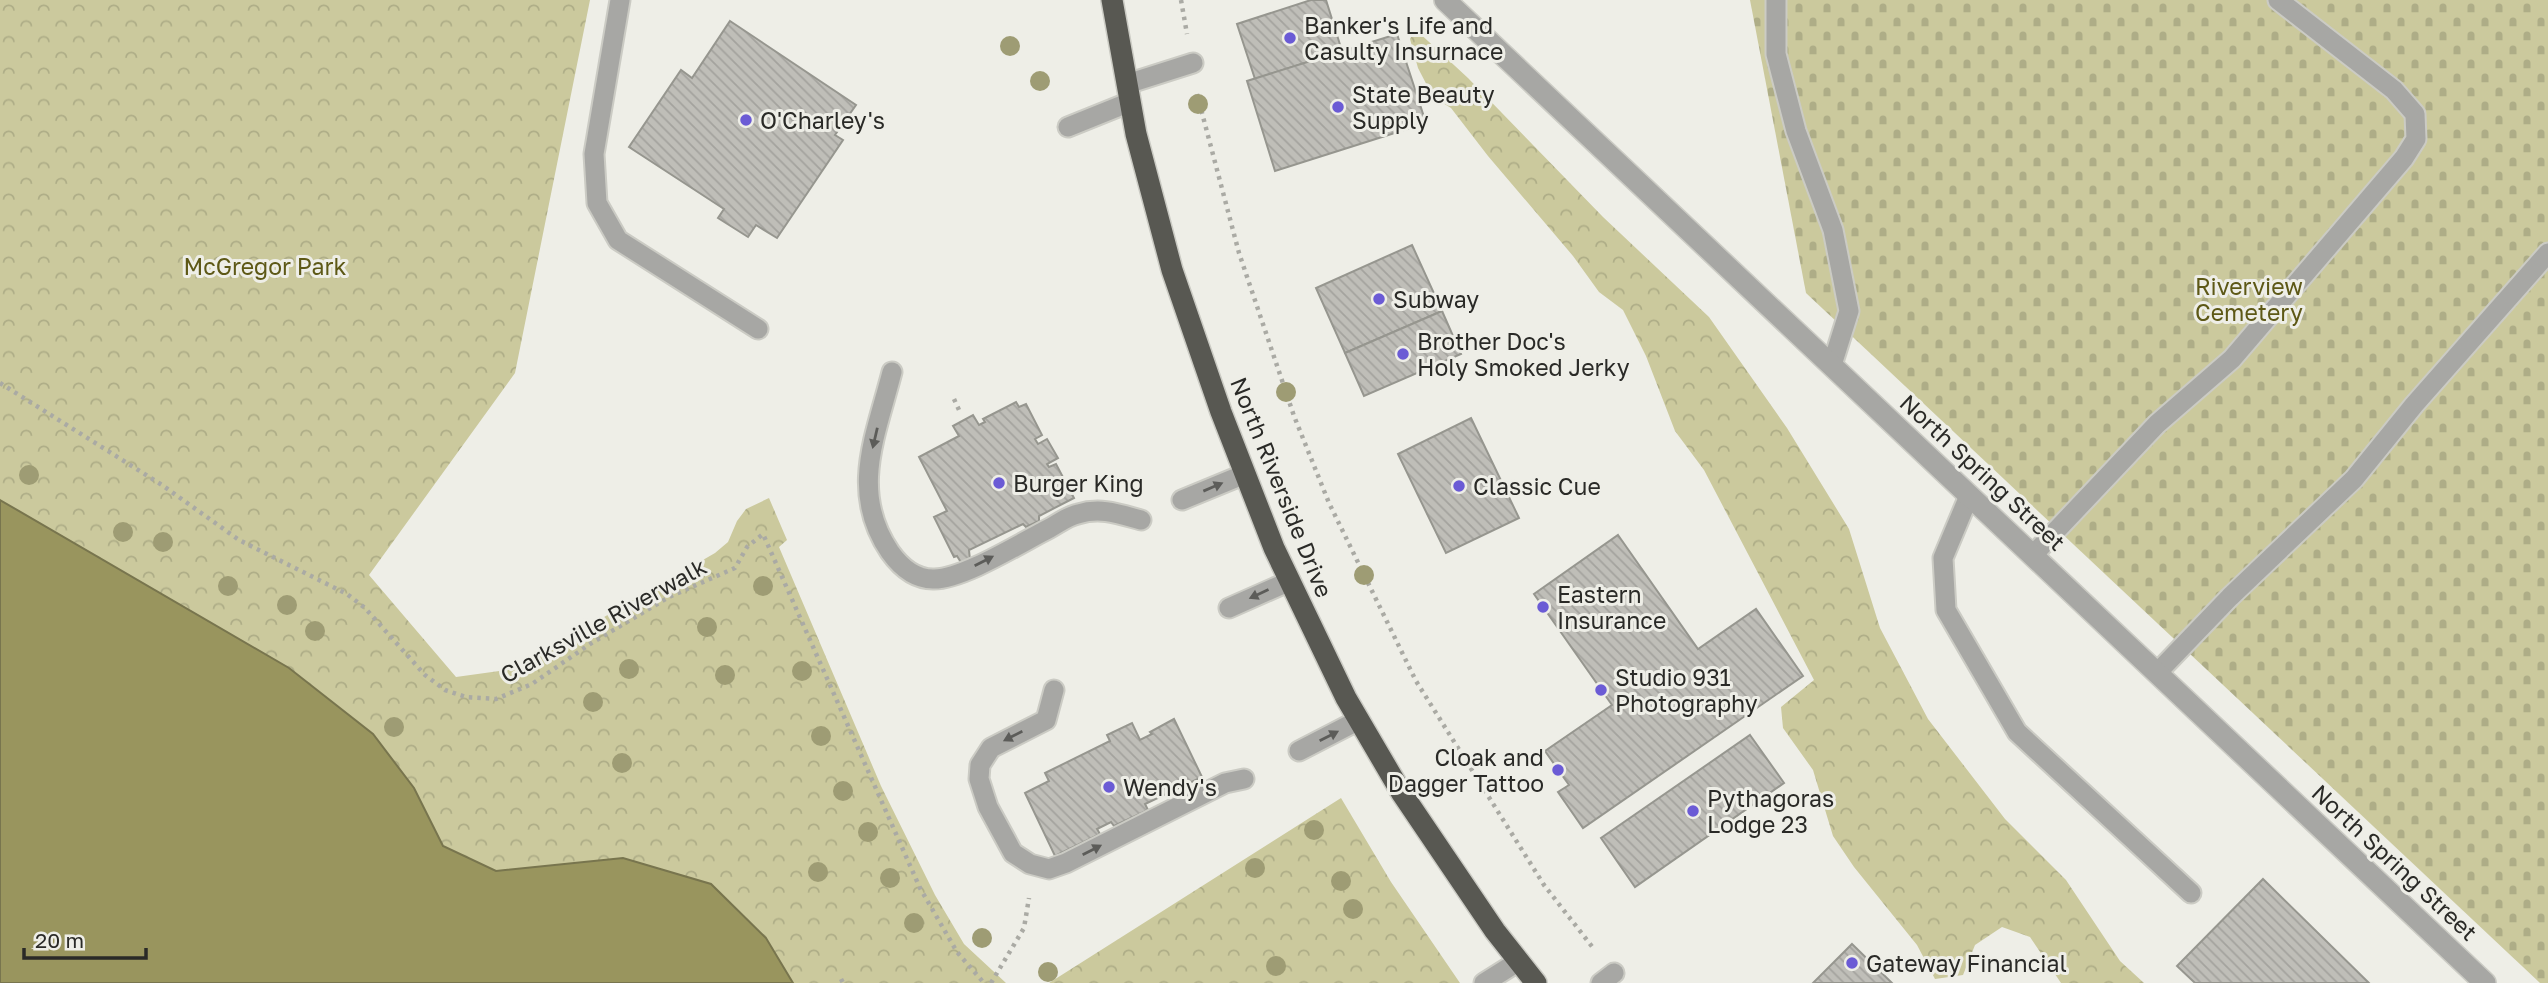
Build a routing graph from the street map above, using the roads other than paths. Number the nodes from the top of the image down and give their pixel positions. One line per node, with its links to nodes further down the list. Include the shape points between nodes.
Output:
1 (620, 0): 10 (lane, via 594,155 597,203 618,240)
2 (1112, 0): 7 (highway, North Riverside Drive)
3 (1445, 0): 11 (street, North Spring Street)
4 (1776, 0): 11 (lane, via 1776,54 1796,131 1833,230 1849,311)
5 (2278, 0): 17 (lane, via 2394,90 2415,114 2416,139 2232,359 2157,424)
6 (1193, 63): 7 (lane)
7 (1128, 93): 8 (lane); 13 (highway, North Riverside Drive, via 1175,279)
8 (1068, 127)
9 (2548, 253): 20 (lane, via 2354,479)
10 (758, 329)
11 (1832, 365): 14 (street, North Spring Street)
12 (892, 372): 16 (lane, one-way to 16, via 867,474 867,494 881,540 911,574 945,578 1077,514 1102,509)
13 (1245, 474): 15 (lane, one-way to 13); 18 (highway, North Riverside Drive)
14 (1969, 496): 17 (street, North Spring Street); 25 (lane, via 1943,558 1946,610 2017,732)
15 (1182, 500)
16 (1141, 520)
17 (2033, 555): 20 (street, North Spring Street)
18 (1290, 580): 19 (lane, one-way to 19); 22 (highway, North Riverside Drive)
19 (1229, 608)
20 (2157, 673): 29 (street, North Spring Street)
21 (1054, 690): 24 (lane, one-way to 24, via 1046,720 991,748 979,779 1000,832 1013,853 1030,864 1049,869 1066,863 1225,783)
22 (1359, 720): 23 (lane, one-way to 22); 26 (highway, North Riverside Drive, via 1414,812)
23 (1299, 751)
24 (1244, 779)
25 (2190, 893)
26 (1518, 961): 27 (lane); 28 (highway, North Riverside Drive)
27 (1484, 983)
28 (1536, 983)
29 (2485, 983)

